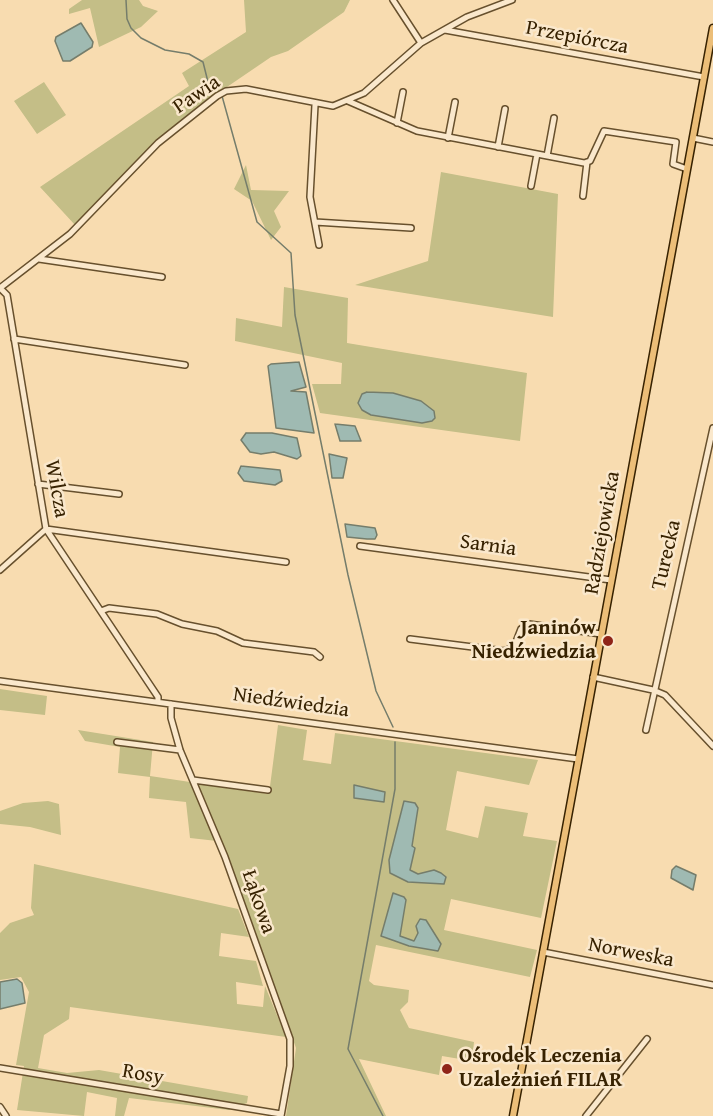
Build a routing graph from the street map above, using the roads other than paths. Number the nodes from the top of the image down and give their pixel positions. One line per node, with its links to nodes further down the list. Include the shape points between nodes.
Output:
1 (393, 0): 5 (street)
2 (512, 0): 4 (street, Pawia)
3 (713, 28): 6 (main road, Radziejowicka)
4 (445, 30): 5 (street, Pawia); 6 (street, Przepiórcza)
5 (421, 44): 8 (street, Pawia, via 383,79)
6 (704, 77): 15 (main road, Radziejowicka)
7 (403, 92): 13 (street)
8 (348, 101): 10 (street, Pawia, via 333,106); 13 (street)
9 (455, 102): 14 (street)
10 (315, 105): 24 (street, via 310,190); 27 (street, Pawia, via 246,89 217,96 158,143 70,234)
11 (505, 109): 17 (street)
12 (554, 118): 19 (street)
13 (397, 123): 14 (street)
14 (448, 138): 17 (street)
15 (693, 138): 16 (street); 21 (main road, Radziejowicka)
16 (713, 142)
17 (498, 147): 18 (street)
18 (537, 154): 19 (street); 22 (street)
19 (547, 156): 20 (street)
20 (587, 162): 21 (street, via 608,130 676,142 673,164); 23 (street)
21 (687, 169): 39 (main road, Radziejowicka)
22 (531, 186)
23 (583, 196)
24 (315, 222): 25 (street); 26 (street)
25 (411, 228)
26 (319, 245)
27 (39, 259): 28 (street); 29 (street, Pawia)
28 (162, 277)
29 (0, 288): 30 (street, Wilcza, via 7,295)
30 (14, 339): 31 (street); 33 (street, Wilcza)
31 (185, 364)
32 (713, 428): 46 (street, Turecka)
33 (38, 484): 34 (street); 35 (street, Wilcza)
34 (119, 494)
35 (46, 529): 37 (street); 38 (street); 40 (street, Wilcza)
36 (360, 546): 39 (street, Sarnia)
37 (285, 562)
38 (0, 570)
39 (611, 580): 41 (main road, Radziejowicka)
40 (101, 611): 43 (street, via 109,608 157,614 214,630 243,643 314,652); 47 (street, Wilcza)
41 (601, 634): 42 (street, via 530,624 521,629 514,647 504,651); 44 (main road, Radziejowicka)
42 (410, 639)
43 (320, 657)
44 (594, 677): 46 (street); 53 (main road, Radziejowicka)
45 (0, 681): 47 (street, Niedźwiedzia)
46 (653, 690): 49 (street, Turecka); 51 (street, via 665,695)
47 (158, 702): 48 (street, Niedźwiedzia)
48 (171, 704): 52 (street, Łąkowa); 53 (street, Niedźwiedzia)
49 (646, 730)
50 (117, 742): 52 (street)
51 (713, 746)
52 (180, 750): 54 (street, Łąkowa)
53 (578, 759): 56 (main road, Radziejowicka)
54 (193, 780): 55 (street); 61 (street, Łąkowa, via 290,1039 290,1066)
55 (268, 790)
56 (543, 952): 57 (street, Norweska); 63 (main road, Radziejowicka)
57 (713, 985)
58 (647, 1039): 64 (street)
59 (0, 1068): 61 (street, Rosy)
60 (0, 1107): 62 (street)
61 (281, 1115)
62 (6, 1116)
63 (513, 1116)
64 (586, 1116)

